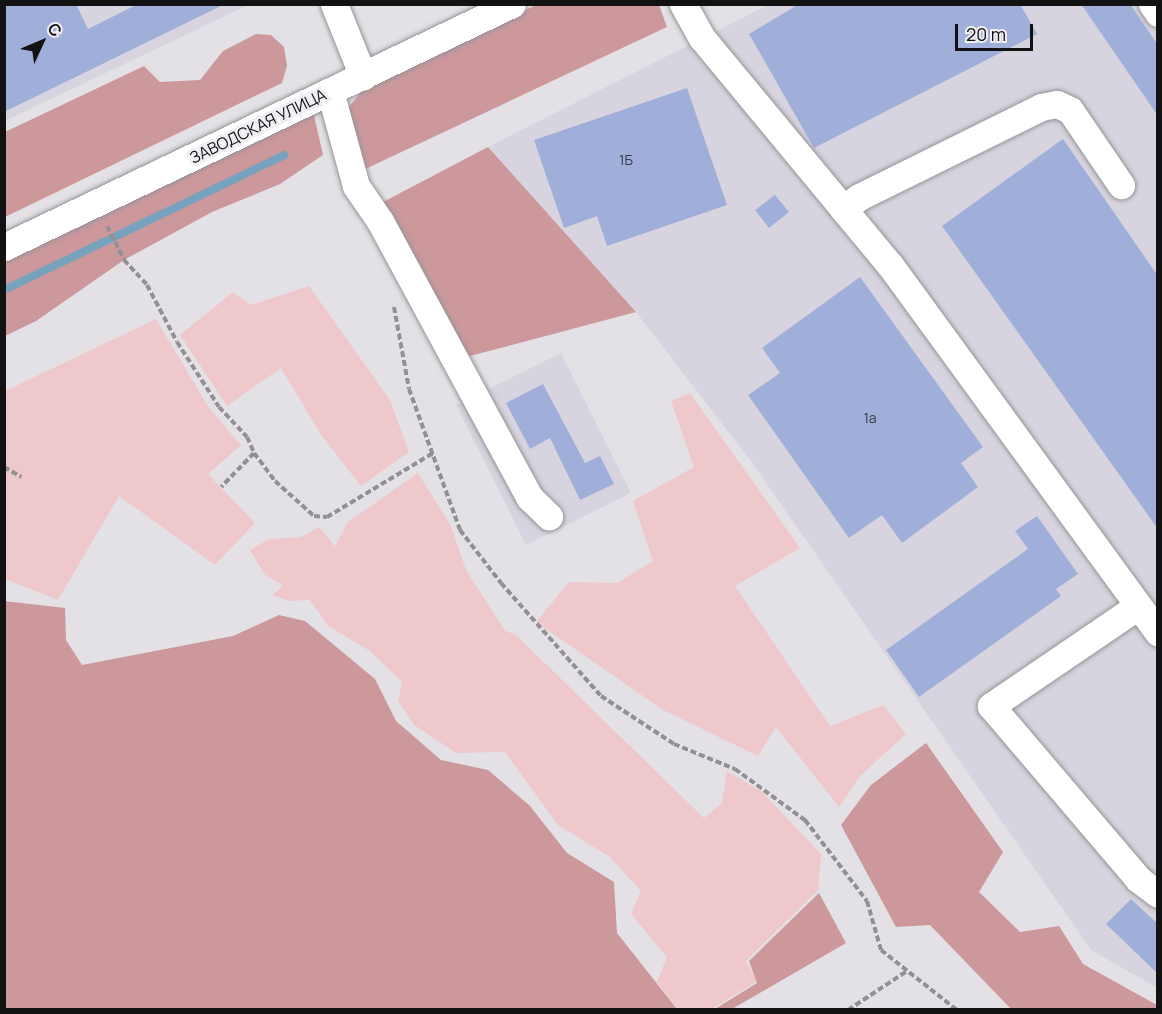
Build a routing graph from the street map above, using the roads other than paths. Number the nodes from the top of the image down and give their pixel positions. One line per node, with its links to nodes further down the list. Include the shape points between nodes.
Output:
1 (334, 4): 6 (street)
2 (512, 4): 6 (street, ЗАВОДСКАЯ УЛИЦА)
3 (683, 4): 9 (street, via 702,38)
4 (1152, 4): 5 (street)
5 (1158, 13)
6 (363, 76): 7 (street, ЗАВОДСКАЯ УЛИЦА)
7 (330, 91): 10 (street, ЗАВОДСКАЯ УЛИЦА); 11 (street, via 356,186 380,221 529,497)
8 (1121, 185): 9 (street, via 1070,110 1057,104 1041,107)
9 (843, 209): 12 (street, via 890,265)
10 (4, 247)
11 (549, 516)
12 (1138, 606): 13 (street); 14 (street, via 991,706 1138,879)
13 (1158, 633)
14 (1158, 894)

